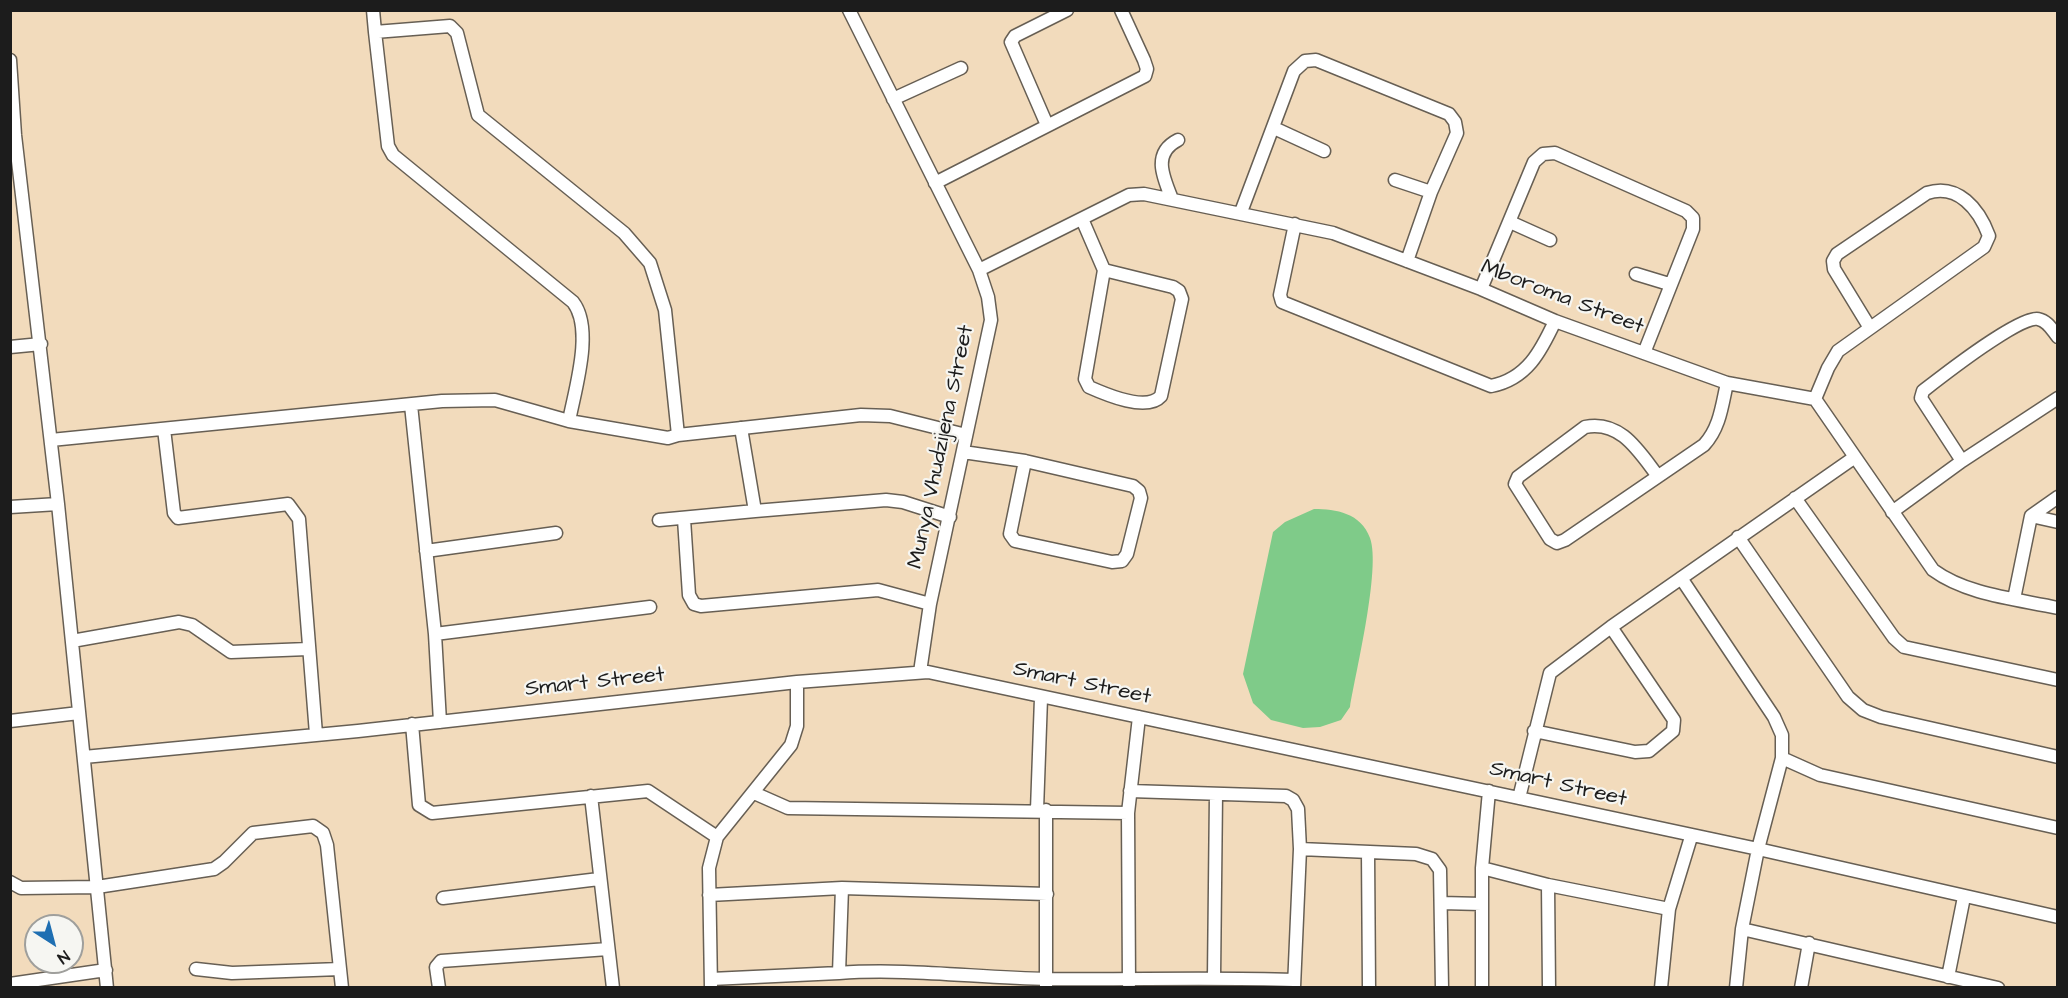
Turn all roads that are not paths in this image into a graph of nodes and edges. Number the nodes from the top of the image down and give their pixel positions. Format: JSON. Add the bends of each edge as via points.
{"nodes":[{"id":1,"x":373,"y":10,"type":"edge"},
{"id":2,"x":849,"y":10,"type":"edge"},
{"id":3,"x":1068,"y":10,"type":"edge"},
{"id":4,"x":1120,"y":10,"type":"edge"},
{"id":5,"x":375,"y":32,"type":"junction"},
{"id":6,"x":10,"y":60,"type":"edge"},
{"id":7,"x":961,"y":68,"type":"dead end"},
{"id":8,"x":893,"y":99,"type":"junction"},
{"id":9,"x":1047,"y":125,"type":"junction"},
{"id":10,"x":1274,"y":128,"type":"junction"},
{"id":11,"x":13,"y":135,"type":"edge"},
{"id":12,"x":1178,"y":140,"type":"dead end"},
{"id":13,"x":1324,"y":151,"type":"dead end"},
{"id":14,"x":1395,"y":180,"type":"dead end"},
{"id":15,"x":935,"y":183,"type":"junction"},
{"id":16,"x":1431,"y":192,"type":"junction"},
{"id":17,"x":1172,"y":199,"type":"junction"},
{"id":18,"x":1241,"y":212,"type":"junction"},
{"id":19,"x":1082,"y":219,"type":"junction"},
{"id":20,"x":1510,"y":222,"type":"junction"},
{"id":21,"x":1295,"y":224,"type":"junction"},
{"id":22,"x":1550,"y":240,"type":"dead end"},
{"id":23,"x":1407,"y":261,"type":"junction"},
{"id":24,"x":979,"y":270,"type":"junction"},
{"id":25,"x":1104,"y":270,"type":"junction"},
{"id":26,"x":1636,"y":274,"type":"dead end"},
{"id":27,"x":1669,"y":284,"type":"junction"},
{"id":28,"x":1481,"y":289,"type":"junction"},
{"id":29,"x":1555,"y":321,"type":"junction"},
{"id":30,"x":1870,"y":328,"type":"junction"},
{"id":31,"x":2058,"y":338,"type":"edge"},
{"id":32,"x":40,"y":344,"type":"junction"},
{"id":33,"x":10,"y":347,"type":"edge"},
{"id":34,"x":1644,"y":353,"type":"junction"},
{"id":35,"x":1727,"y":383,"type":"junction"},
{"id":36,"x":2058,"y":398,"type":"edge"},
{"id":37,"x":1815,"y":399,"type":"junction"},
{"id":38,"x":411,"y":405,"type":"junction"},
{"id":39,"x":569,"y":421,"type":"junction"},
{"id":40,"x":741,"y":428,"type":"junction"},
{"id":41,"x":164,"y":429,"type":"junction"},
{"id":42,"x":678,"y":435,"type":"junction"},
{"id":43,"x":966,"y":435,"type":"junction"},
{"id":44,"x":51,"y":440,"type":"junction"},
{"id":45,"x":963,"y":452,"type":"junction"},
{"id":46,"x":1855,"y":457,"type":"junction"},
{"id":47,"x":1962,"y":461,"type":"junction"},
{"id":48,"x":1025,"y":462,"type":"junction"},
{"id":49,"x":1657,"y":475,"type":"junction"},
{"id":50,"x":2058,"y":497,"type":"edge"},
{"id":51,"x":1795,"y":498,"type":"junction"},
{"id":52,"x":58,"y":504,"type":"junction"},
{"id":53,"x":10,"y":507,"type":"edge"},
{"id":54,"x":755,"y":511,"type":"junction"},
{"id":55,"x":1892,"y":513,"type":"junction"},
{"id":56,"x":2031,"y":516,"type":"junction"},
{"id":57,"x":950,"y":517,"type":"junction"},
{"id":58,"x":684,"y":519,"type":"junction"},
{"id":59,"x":659,"y":520,"type":"dead end"},
{"id":60,"x":2058,"y":522,"type":"edge"},
{"id":61,"x":556,"y":533,"type":"dead end"},
{"id":62,"x":1738,"y":537,"type":"junction"},
{"id":63,"x":426,"y":551,"type":"junction"},
{"id":64,"x":1681,"y":578,"type":"junction"},
{"id":65,"x":2014,"y":599,"type":"junction"},
{"id":66,"x":930,"y":604,"type":"junction"},
{"id":67,"x":650,"y":607,"type":"dead end"},
{"id":68,"x":2058,"y":608,"type":"edge"},
{"id":69,"x":1611,"y":627,"type":"junction"},
{"id":70,"x":435,"y":634,"type":"junction"},
{"id":71,"x":72,"y":641,"type":"junction"},
{"id":72,"x":308,"y":649,"type":"junction"},
{"id":73,"x":920,"y":672,"type":"junction"},
{"id":74,"x":2058,"y":680,"type":"edge"},
{"id":75,"x":798,"y":682,"type":"junction"},
{"id":76,"x":1041,"y":698,"type":"junction"},
{"id":77,"x":79,"y":713,"type":"junction"},
{"id":78,"x":1139,"y":717,"type":"junction"},
{"id":79,"x":10,"y":721,"type":"edge"},
{"id":80,"x":440,"y":722,"type":"junction"},
{"id":81,"x":412,"y":724,"type":"junction"},
{"id":82,"x":1534,"y":731,"type":"junction"},
{"id":83,"x":316,"y":734,"type":"junction"},
{"id":84,"x":84,"y":757,"type":"junction"},
{"id":85,"x":2058,"y":757,"type":"edge"},
{"id":86,"x":1782,"y":758,"type":"junction"},
{"id":87,"x":1130,"y":791,"type":"junction"},
{"id":88,"x":1489,"y":791,"type":"junction"},
{"id":89,"x":754,"y":793,"type":"junction"},
{"id":90,"x":1216,"y":794,"type":"junction"},
{"id":91,"x":591,"y":796,"type":"junction"},
{"id":92,"x":1520,"y":798,"type":"junction"},
{"id":93,"x":1042,"y":810,"type":"junction"},
{"id":94,"x":1128,"y":813,"type":"junction"},
{"id":95,"x":2058,"y":828,"type":"edge"},
{"id":96,"x":717,"y":837,"type":"junction"},
{"id":97,"x":1691,"y":837,"type":"junction"},
{"id":98,"x":1300,"y":849,"type":"junction"},
{"id":99,"x":1758,"y":849,"type":"junction"},
{"id":100,"x":1368,"y":852,"type":"junction"},
{"id":101,"x":1482,"y":868,"type":"junction"},
{"id":102,"x":599,"y":879,"type":"junction"},
{"id":103,"x":10,"y":882,"type":"edge"},
{"id":104,"x":1548,"y":885,"type":"junction"},
{"id":105,"x":97,"y":887,"type":"junction"},
{"id":106,"x":842,"y":888,"type":"junction"},
{"id":107,"x":1047,"y":894,"type":"junction"},
{"id":108,"x":709,"y":895,"type":"junction"},
{"id":109,"x":1964,"y":897,"type":"junction"},
{"id":110,"x":443,"y":898,"type":"dead end"},
{"id":111,"x":1441,"y":903,"type":"junction"},
{"id":112,"x":1482,"y":904,"type":"junction"},
{"id":113,"x":1669,"y":909,"type":"junction"},
{"id":114,"x":2058,"y":917,"type":"edge"},
{"id":115,"x":1742,"y":929,"type":"junction"},
{"id":116,"x":1809,"y":943,"type":"junction"},
{"id":117,"x":608,"y":949,"type":"junction"},
{"id":118,"x":196,"y":969,"type":"dead end"},
{"id":119,"x":340,"y":969,"type":"junction"},
{"id":120,"x":106,"y":970,"type":"junction"},
{"id":121,"x":839,"y":973,"type":"junction"},
{"id":122,"x":1214,"y":977,"type":"junction"},
{"id":123,"x":1948,"y":977,"type":"junction"},
{"id":124,"x":711,"y":983,"type":"edge"},
{"id":125,"x":1046,"y":983,"type":"edge"},
{"id":126,"x":1129,"y":983,"type":"edge"},
{"id":127,"x":11,"y":984,"type":"edge"},
{"id":128,"x":1294,"y":984,"type":"edge"},
{"id":129,"x":107,"y":987,"type":"edge"},
{"id":130,"x":342,"y":987,"type":"edge"},
{"id":131,"x":439,"y":987,"type":"edge"},
{"id":132,"x":614,"y":987,"type":"edge"},
{"id":133,"x":1370,"y":987,"type":"edge"},
{"id":134,"x":1442,"y":987,"type":"edge"},
{"id":135,"x":1482,"y":987,"type":"edge"},
{"id":136,"x":1549,"y":987,"type":"edge"},
{"id":137,"x":1661,"y":987,"type":"edge"},
{"id":138,"x":1736,"y":987,"type":"edge"},
{"id":139,"x":1801,"y":987,"type":"edge"},
{"id":140,"x":1998,"y":987,"type":"edge"}],
"edges":[{"from":1,"to":5,"type":"street"},
{"from":2,"to":8,"type":"street","name":"Munya Vhudzijena Street"},
{"from":3,"to":9,"type":"street","via":[[1015,36],[1011,42]]},
{"from":4,"to":9,"type":"street","via":[[1144,60],[1145,76]]},
{"from":5,"to":39,"type":"street","via":[[388,146],[393,155],[580,311],[581,354]]},
{"from":5,"to":42,"type":"street","via":[[446,24],[454,29],[478,115],[624,234],[650,263],[664,310]]},
{"from":6,"to":11,"type":"street"},
{"from":7,"to":8,"type":"street"},
{"from":8,"to":15,"type":"street","name":"Munya Vhudzijena Street"},
{"from":9,"to":15,"type":"street"},
{"from":10,"to":13,"type":"street"},
{"from":10,"to":16,"type":"street","via":[[1294,71],[1305,61],[1316,60],[1449,114],[1457,133]]},
{"from":10,"to":18,"type":"street"},
{"from":11,"to":32,"type":"street"},
{"from":12,"to":17,"type":"street","via":[[1167,145],[1161,158],[1162,175]]},
{"from":14,"to":16,"type":"street"},
{"from":15,"to":24,"type":"street","name":"Munya Vhudzijena Street"},
{"from":16,"to":23,"type":"street"},
{"from":17,"to":18,"type":"street","name":"Mboroma Street"},
{"from":17,"to":19,"type":"street","name":"Mboroma Street","via":[[1129,195]]},
{"from":18,"to":21,"type":"street","name":"Mboroma Street"},
{"from":19,"to":24,"type":"street","name":"Mboroma Street"},
{"from":19,"to":25,"type":"street"},
{"from":20,"to":22,"type":"street"},
{"from":20,"to":27,"type":"street","via":[[1534,162],[1543,154],[1555,153],[1686,211],[1693,218],[1693,229]]},
{"from":20,"to":28,"type":"street"},
{"from":21,"to":23,"type":"street","name":"Mboroma Street","via":[[1334,233]]},
{"from":21,"to":29,"type":"street","via":[[1280,295],[1282,302],[1491,386],[1502,384],[1531,366]]},
{"from":23,"to":28,"type":"street","name":"Mboroma Street"},
{"from":24,"to":43,"type":"street","name":"Munya Vhudzijena Street","via":[[991,320]]},
{"from":25,"to":25,"type":"street","via":[[1085,379],[1089,387],[1098,391],[1146,404],[1156,402],[1161,396],[1180,310],[1179,291]]},
{"from":26,"to":27,"type":"street"},
{"from":27,"to":34,"type":"street"},
{"from":28,"to":29,"type":"street","name":"Mboroma Street"},
{"from":29,"to":34,"type":"street","name":"Mboroma Street"},
{"from":30,"to":30,"type":"street","via":[[1984,247],[1989,236],[1968,200],[1936,190],[1927,193],[1837,254],[1834,269]]},
{"from":30,"to":37,"type":"street","via":[[1832,358]]},
{"from":31,"to":47,"type":"street","via":[[2046,322],[2035,318],[2014,325],[1923,391],[1921,398]]},
{"from":32,"to":33,"type":"street"},
{"from":32,"to":44,"type":"street"},
{"from":34,"to":35,"type":"street","name":"Mboroma Street"},
{"from":35,"to":37,"type":"street","name":"Mboroma Street"},
{"from":35,"to":49,"type":"street","via":[[1713,435]]},
{"from":36,"to":47,"type":"street"},
{"from":37,"to":46,"type":"street"},
{"from":38,"to":39,"type":"street","via":[[490,400]]},
{"from":38,"to":41,"type":"street"},
{"from":38,"to":63,"type":"street"},
{"from":39,"to":42,"type":"street","via":[[658,438]]},
{"from":40,"to":42,"type":"street"},
{"from":40,"to":43,"type":"street","via":[[831,417],[890,416]]},
{"from":40,"to":54,"type":"street"},
{"from":41,"to":44,"type":"street"},
{"from":41,"to":72,"type":"street","via":[[174,513],[178,519],[288,504],[295,509],[299,519]]},
{"from":43,"to":45,"type":"street","name":"Munya Vhudzijena Street"},
{"from":44,"to":52,"type":"street"},
{"from":45,"to":48,"type":"street"},
{"from":45,"to":57,"type":"street","name":"Munya Vhudzijena Street"},
{"from":46,"to":51,"type":"street"},
{"from":46,"to":55,"type":"street"},
{"from":47,"to":55,"type":"street"},
{"from":48,"to":48,"type":"street","via":[[1133,486],[1139,491],[1141,498],[1122,561],[1015,542],[1010,534]]},
{"from":49,"to":49,"type":"street","via":[[1557,543],[1550,539],[1515,484],[1518,477],[1585,427],[1597,424],[1630,439]]},
{"from":50,"to":56,"type":"street"},
{"from":51,"to":62,"type":"street"},
{"from":51,"to":74,"type":"street","via":[[1904,647]]},
{"from":52,"to":53,"type":"street"},
{"from":52,"to":71,"type":"street"},
{"from":54,"to":57,"type":"street","via":[[886,500]]},
{"from":54,"to":58,"type":"street"},
{"from":55,"to":65,"type":"street","via":[[1933,570],[1946,580]]},
{"from":56,"to":60,"type":"street"},
{"from":56,"to":65,"type":"street"},
{"from":57,"to":66,"type":"street","name":"Munya Vhudzijena Street"},
{"from":58,"to":59,"type":"street"},
{"from":58,"to":66,"type":"street","via":[[689,595],[694,604],[878,590]]},
{"from":61,"to":63,"type":"street"},
{"from":62,"to":64,"type":"street"},
{"from":62,"to":85,"type":"street","via":[[1848,697],[1863,710]]},
{"from":63,"to":70,"type":"street"},
{"from":64,"to":69,"type":"street"},
{"from":64,"to":86,"type":"street","via":[[1774,717],[1782,735]]},
{"from":65,"to":68,"type":"street"},
{"from":66,"to":73,"type":"street","name":"Munya Vhudzijena Street"},
{"from":67,"to":70,"type":"street"},
{"from":69,"to":82,"type":"street","via":[[1550,673]]},
{"from":69,"to":82,"type":"street","via":[[1674,720],[1673,730],[1649,752]]},
{"from":70,"to":80,"type":"street"},
{"from":71,"to":72,"type":"street","via":[[179,622],[192,625],[231,652]]},
{"from":71,"to":77,"type":"street"},
{"from":72,"to":83,"type":"street"},
{"from":73,"to":75,"type":"street","name":"Smart Street"},
{"from":73,"to":76,"type":"street","name":"Smart Street"},
{"from":75,"to":80,"type":"street","name":"Smart Street"},
{"from":75,"to":89,"type":"street","via":[[794,738]]},
{"from":76,"to":78,"type":"street","name":"Smart Street"},
{"from":76,"to":93,"type":"street"},
{"from":77,"to":79,"type":"street"},
{"from":77,"to":84,"type":"street"},
{"from":78,"to":87,"type":"street"},
{"from":78,"to":88,"type":"street","name":"Smart Street"},
{"from":80,"to":81,"type":"street","name":"Smart Street"},
{"from":81,"to":83,"type":"street","name":"Smart Street"},
{"from":81,"to":91,"type":"street","via":[[419,805],[424,810],[432,813]]},
{"from":82,"to":92,"type":"street"},
{"from":83,"to":84,"type":"street","name":"Smart Street"},
{"from":84,"to":105,"type":"street"},
{"from":86,"to":95,"type":"street","via":[[1820,775]]},
{"from":86,"to":99,"type":"street"},
{"from":87,"to":90,"type":"street"},
{"from":87,"to":94,"type":"street"},
{"from":88,"to":92,"type":"street","name":"Smart Street"},
{"from":88,"to":101,"type":"street"},
{"from":89,"to":93,"type":"street","via":[[788,808]]},
{"from":89,"to":96,"type":"street"},
{"from":90,"to":98,"type":"street","via":[[1286,796],[1293,800],[1298,809]]},
{"from":90,"to":122,"type":"street"},
{"from":91,"to":96,"type":"street","via":[[648,792]]},
{"from":91,"to":102,"type":"street"},
{"from":92,"to":97,"type":"street","name":"Smart Street"},
{"from":93,"to":94,"type":"street"},
{"from":93,"to":107,"type":"street"},
{"from":94,"to":126,"type":"street"},
{"from":96,"to":108,"type":"street","via":[[709,868]]},
{"from":97,"to":99,"type":"street","name":"Smart Street"},
{"from":97,"to":113,"type":"street"},
{"from":98,"to":100,"type":"street"},
{"from":98,"to":128,"type":"street"},
{"from":99,"to":109,"type":"street","name":"Smart Street"},
{"from":99,"to":115,"type":"street"},
{"from":100,"to":111,"type":"street","via":[[1416,854],[1432,859],[1440,870]]},
{"from":100,"to":133,"type":"street"},
{"from":101,"to":104,"type":"street"},
{"from":101,"to":112,"type":"street"},
{"from":102,"to":110,"type":"street"},
{"from":102,"to":117,"type":"street"},
{"from":103,"to":105,"type":"street","via":[[21,888]]},
{"from":104,"to":113,"type":"street"},
{"from":104,"to":136,"type":"street"},
{"from":105,"to":119,"type":"street","via":[[214,869],[254,833],[313,826],[327,844]]},
{"from":105,"to":120,"type":"street"},
{"from":106,"to":107,"type":"street"},
{"from":106,"to":108,"type":"street"},
{"from":106,"to":121,"type":"street"},
{"from":107,"to":125,"type":"street"},
{"from":108,"to":124,"type":"street"},
{"from":109,"to":114,"type":"street","name":"Smart Street"},
{"from":109,"to":123,"type":"street"},
{"from":111,"to":112,"type":"street"},
{"from":111,"to":134,"type":"street"},
{"from":112,"to":135,"type":"street"},
{"from":113,"to":137,"type":"street"},
{"from":115,"to":116,"type":"street"},
{"from":115,"to":138,"type":"street"},
{"from":116,"to":123,"type":"street"},
{"from":116,"to":139,"type":"street"},
{"from":117,"to":131,"type":"street","via":[[441,961],[436,967]]},
{"from":117,"to":132,"type":"street"},
{"from":118,"to":119,"type":"street","via":[[232,973]]},
{"from":119,"to":130,"type":"street"},
{"from":120,"to":127,"type":"street"},
{"from":120,"to":129,"type":"street"},
{"from":121,"to":124,"type":"street"},
{"from":121,"to":125,"type":"street","via":[[910,973]]},
{"from":122,"to":126,"type":"street"},
{"from":122,"to":128,"type":"street"},
{"from":123,"to":140,"type":"street"},
{"from":125,"to":126,"type":"street"}]}
